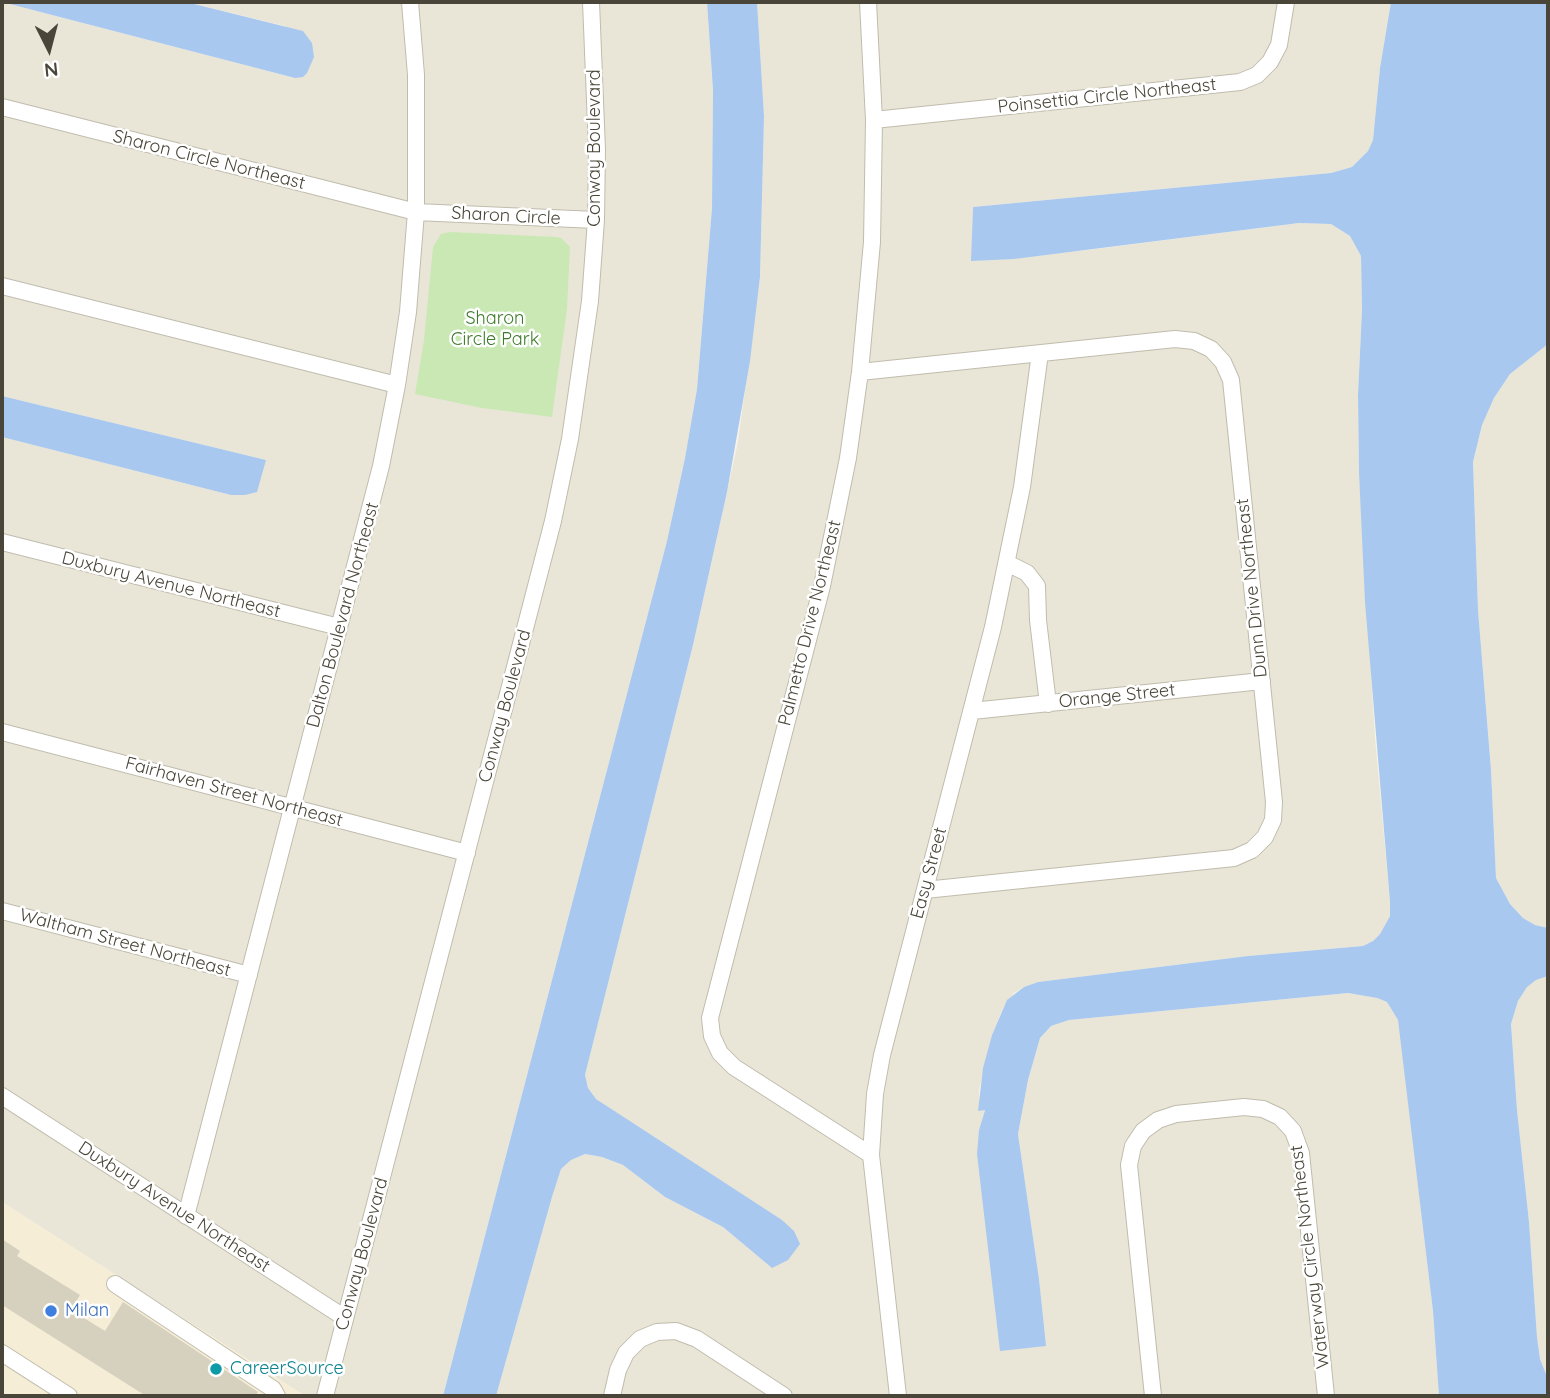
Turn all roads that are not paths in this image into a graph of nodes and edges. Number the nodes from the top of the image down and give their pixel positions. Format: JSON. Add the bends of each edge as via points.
{"nodes":[{"id":1,"x":410,"y":2,"type":"edge"},
{"id":2,"x":591,"y":2,"type":"edge"},
{"id":3,"x":868,"y":2,"type":"edge"},
{"id":4,"x":1286,"y":2,"type":"edge"},
{"id":5,"x":2,"y":107,"type":"edge"},
{"id":6,"x":874,"y":120,"type":"junction"},
{"id":7,"x":416,"y":212,"type":"junction"},
{"id":8,"x":596,"y":220,"type":"junction"},
{"id":9,"x":2,"y":286,"type":"edge"},
{"id":10,"x":1040,"y":353,"type":"junction"},
{"id":11,"x":860,"y":372,"type":"junction"},
{"id":12,"x":397,"y":385,"type":"junction"},
{"id":13,"x":2,"y":542,"type":"edge"},
{"id":14,"x":1007,"y":563,"type":"junction"},
{"id":15,"x":340,"y":627,"type":"junction"},
{"id":16,"x":1262,"y":681,"type":"junction"},
{"id":17,"x":1048,"y":704,"type":"junction"},
{"id":18,"x":971,"y":711,"type":"junction"},
{"id":19,"x":2,"y":732,"type":"edge"},
{"id":20,"x":293,"y":808,"type":"junction"},
{"id":21,"x":467,"y":853,"type":"junction"},
{"id":22,"x":925,"y":890,"type":"junction"},
{"id":23,"x":2,"y":911,"type":"edge"},
{"id":24,"x":249,"y":975,"type":"junction"},
{"id":25,"x":2,"y":1096,"type":"edge"},
{"id":26,"x":871,"y":1155,"type":"junction"},
{"id":27,"x":186,"y":1216,"type":"junction"},
{"id":28,"x":115,"y":1284,"type":"dead end"},
{"id":29,"x":345,"y":1318,"type":"junction"},
{"id":30,"x":2,"y":1353,"type":"edge"},
{"id":31,"x":69,"y":1396,"type":"edge"},
{"id":32,"x":277,"y":1396,"type":"edge"},
{"id":33,"x":325,"y":1396,"type":"edge"},
{"id":34,"x":612,"y":1396,"type":"edge"},
{"id":35,"x":784,"y":1396,"type":"edge"},
{"id":36,"x":898,"y":1396,"type":"edge"},
{"id":37,"x":1153,"y":1396,"type":"edge"},
{"id":38,"x":1326,"y":1396,"type":"edge"}],
"edges":[{"from":1,"to":7,"type":"street","name":"Dalton Boulevard Northeast","via":[[416,75]]},
{"from":2,"to":8,"type":"street","name":"Conway Boulevard"},
{"from":3,"to":6,"type":"street","name":"Palmetto Drive Northeast"},
{"from":4,"to":6,"type":"street","name":"Poinsettia Circle Northeast","via":[[1279,45],[1270,62],[1257,75],[1240,82]]},
{"from":5,"to":7,"type":"street","name":"Sharon Circle Northeast"},
{"from":6,"to":11,"type":"street","name":"Palmetto Drive Northeast","via":[[872,242]]},
{"from":7,"to":8,"type":"street","name":"Sharon Circle"},
{"from":7,"to":12,"type":"street","name":"Dalton Boulevard Northeast"},
{"from":8,"to":21,"type":"street","name":"Conway Boulevard","via":[[584,357],[570,439]]},
{"from":9,"to":12,"type":"street"},
{"from":10,"to":11,"type":"street","name":"Dunn Drive Northeast"},
{"from":10,"to":14,"type":"street","name":"Easy Street"},
{"from":10,"to":16,"type":"street","name":"Dunn Drive Northeast","via":[[1175,339],[1211,349],[1223,362],[1231,380]]},
{"from":11,"to":26,"type":"street","name":"Palmetto Drive Northeast","via":[[846,471],[822,586],[710,1017],[720,1053],[734,1067]]},
{"from":12,"to":15,"type":"street","name":"Dalton Boulevard Northeast"},
{"from":13,"to":15,"type":"street","name":"Duxbury Avenue Northeast"},
{"from":14,"to":17,"type":"street","via":[[1027,573],[1037,586]]},
{"from":14,"to":18,"type":"street","name":"Easy Street"},
{"from":15,"to":20,"type":"street","name":"Dalton Boulevard Northeast"},
{"from":16,"to":17,"type":"street","name":"Orange Street"},
{"from":16,"to":22,"type":"street","name":"Dunn Drive Northeast","via":[[1273,820],[1252,850],[1234,858]]},
{"from":17,"to":18,"type":"street","name":"Orange Street"},
{"from":18,"to":22,"type":"street","name":"Easy Street"},
{"from":19,"to":20,"type":"street","name":"Fairhaven Street Northeast"},
{"from":20,"to":21,"type":"street","name":"Fairhaven Street Northeast"},
{"from":20,"to":24,"type":"street","name":"Dalton Boulevard Northeast"},
{"from":21,"to":29,"type":"street","name":"Conway Boulevard"},
{"from":22,"to":26,"type":"street","name":"Easy Street","via":[[877,1075]]},
{"from":23,"to":24,"type":"street","name":"Waltham Street Northeast"},
{"from":24,"to":27,"type":"street","name":"Dalton Boulevard Northeast"},
{"from":25,"to":27,"type":"street","name":"Duxbury Avenue Northeast"},
{"from":26,"to":36,"type":"street","name":"Easy Street"},
{"from":27,"to":29,"type":"street","name":"Duxbury Avenue Northeast"},
{"from":28,"to":32,"type":"street"},
{"from":29,"to":33,"type":"street","name":"Conway Boulevard"},
{"from":30,"to":31,"type":"street"},
{"from":34,"to":35,"type":"street","via":[[626,1353],[640,1339],[676,1331],[697,1339]]},
{"from":37,"to":38,"type":"street","name":"Waterway Circle Northeast","via":[[1129,1165],[1133,1146],[1158,1119],[1244,1107],[1280,1117],[1293,1131],[1301,1153]]}]}
